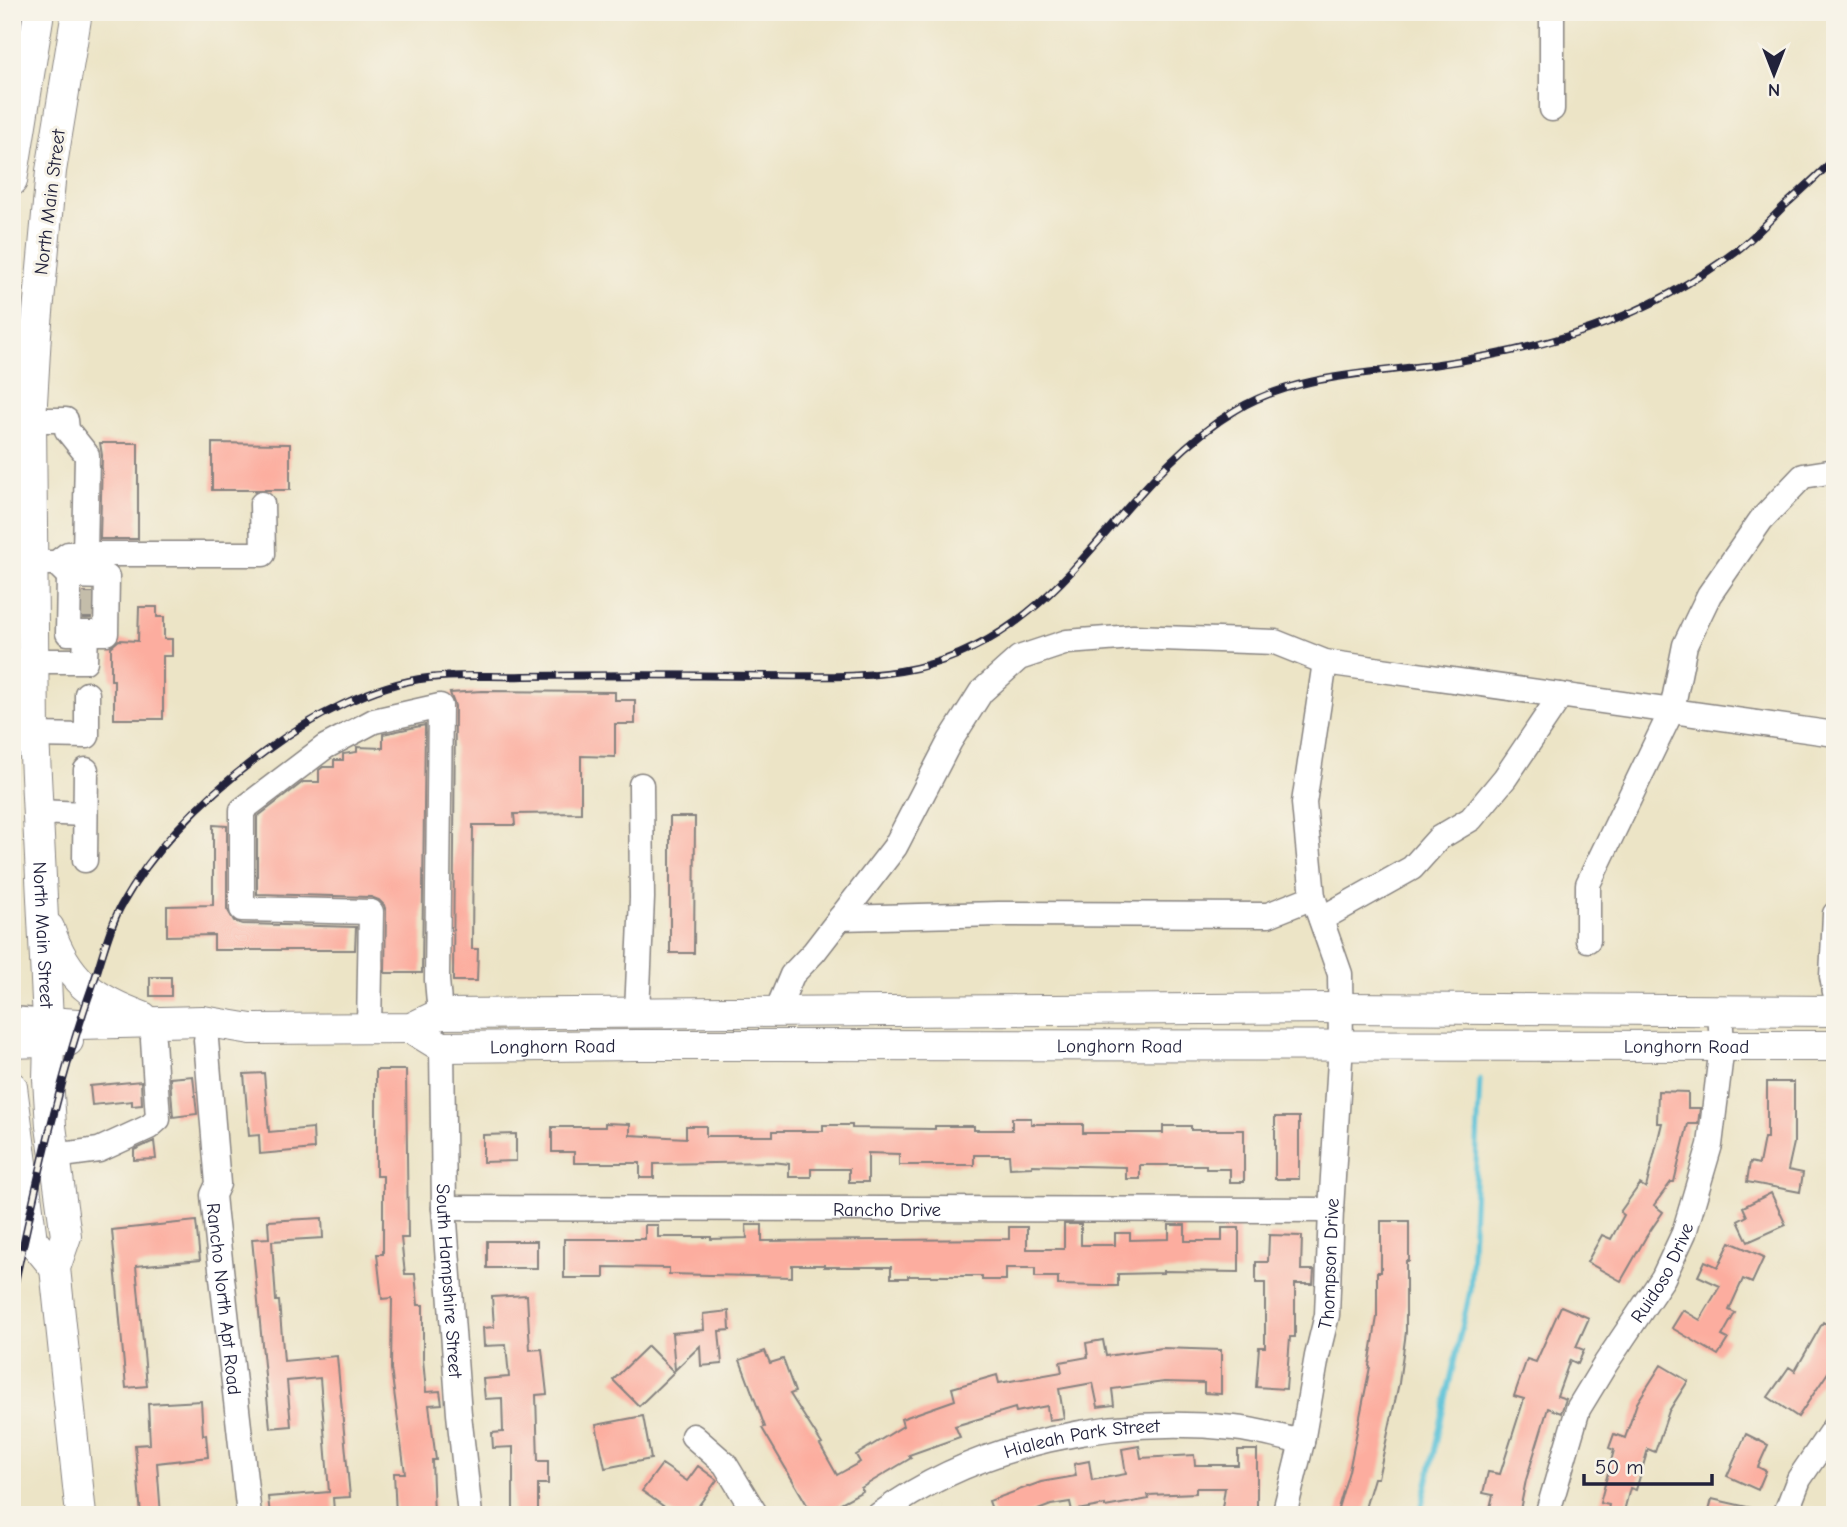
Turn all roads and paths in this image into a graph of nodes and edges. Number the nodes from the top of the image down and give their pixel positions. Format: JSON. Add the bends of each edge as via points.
{"nodes":[{"id":1,"x":39,"y":12,"type":"edge"},
{"id":2,"x":77,"y":12,"type":"edge"},
{"id":3,"x":1552,"y":12,"type":"edge"},
{"id":4,"x":1552,"y":108,"type":"dead end"},
{"id":5,"x":12,"y":181,"type":"edge"},
{"id":6,"x":31,"y":420,"type":"junction"},
{"id":7,"x":1835,"y":471,"type":"edge"},
{"id":8,"x":262,"y":504,"type":"dead end"},
{"id":9,"x":85,"y":554,"type":"junction"},
{"id":10,"x":80,"y":601,"type":"junction"},
{"id":11,"x":32,"y":604,"type":"junction"},
{"id":12,"x":34,"y":661,"type":"junction"},
{"id":13,"x":1325,"y":662,"type":"junction"},
{"id":14,"x":87,"y":694,"type":"dead end"},
{"id":15,"x":1561,"y":695,"type":"junction"},
{"id":16,"x":1672,"y":710,"type":"junction"},
{"id":17,"x":1835,"y":734,"type":"edge"},
{"id":18,"x":34,"y":735,"type":"junction"},
{"id":19,"x":86,"y":770,"type":"dead end"},
{"id":20,"x":641,"y":785,"type":"dead end"},
{"id":21,"x":37,"y":813,"type":"junction"},
{"id":22,"x":85,"y":814,"type":"junction"},
{"id":23,"x":85,"y":860,"type":"dead end"},
{"id":24,"x":41,"y":906,"type":"junction"},
{"id":25,"x":1317,"y":908,"type":"junction"},
{"id":26,"x":1835,"y":914,"type":"edge"},
{"id":27,"x":840,"y":918,"type":"junction"},
{"id":28,"x":1588,"y":940,"type":"dead end"},
{"id":29,"x":1835,"y":992,"type":"edge"},
{"id":30,"x":1341,"y":1008,"type":"junction"},
{"id":31,"x":1720,"y":1010,"type":"junction"},
{"id":32,"x":777,"y":1011,"type":"junction"},
{"id":33,"x":1835,"y":1011,"type":"edge"},
{"id":34,"x":637,"y":1012,"type":"junction"},
{"id":35,"x":440,"y":1014,"type":"junction"},
{"id":36,"x":12,"y":1019,"type":"edge"},
{"id":37,"x":369,"y":1028,"type":"junction"},
{"id":38,"x":411,"y":1028,"type":"junction"},
{"id":39,"x":251,"y":1029,"type":"junction"},
{"id":40,"x":49,"y":1031,"type":"junction"},
{"id":41,"x":155,"y":1031,"type":"junction"},
{"id":42,"x":206,"y":1040,"type":"junction"},
{"id":43,"x":12,"y":1043,"type":"edge"},
{"id":44,"x":1341,"y":1044,"type":"junction"},
{"id":45,"x":637,"y":1045,"type":"junction"},
{"id":46,"x":1722,"y":1046,"type":"junction"},
{"id":47,"x":1835,"y":1046,"type":"edge"},
{"id":48,"x":442,"y":1047,"type":"junction"},
{"id":49,"x":12,"y":1087,"type":"edge"},
{"id":50,"x":55,"y":1156,"type":"junction"},
{"id":51,"x":444,"y":1209,"type":"junction"},
{"id":52,"x":1331,"y":1210,"type":"junction"},
{"id":53,"x":55,"y":1268,"type":"junction"},
{"id":54,"x":1835,"y":1426,"type":"edge"},
{"id":55,"x":692,"y":1436,"type":"dead end"},
{"id":56,"x":1302,"y":1442,"type":"junction"},
{"id":57,"x":81,"y":1515,"type":"edge"},
{"id":58,"x":249,"y":1515,"type":"edge"},
{"id":59,"x":470,"y":1515,"type":"edge"},
{"id":60,"x":756,"y":1515,"type":"edge"},
{"id":61,"x":879,"y":1515,"type":"edge"},
{"id":62,"x":1284,"y":1515,"type":"edge"},
{"id":63,"x":1547,"y":1515,"type":"edge"},
{"id":64,"x":1786,"y":1515,"type":"edge"}],
"edges":[{"from":1,"to":5,"type":"main road","name":"North Main Street"},
{"from":2,"to":6,"type":"main road","name":"North Main Street","via":[[51,171]]},
{"from":3,"to":4,"type":"street"},
{"from":6,"to":9,"type":"street","via":[[66,420],[67,430],[87,455]]},
{"from":6,"to":10,"type":"main road","name":"North Main Street"},
{"from":7,"to":16,"type":"street","via":[[1803,476],[1760,520],[1716,584],[1685,645]]},
{"from":8,"to":9,"type":"street","via":[[263,554]]},
{"from":9,"to":10,"type":"street","via":[[68,554]]},
{"from":10,"to":11,"type":"main road","name":"North Main Street"},
{"from":10,"to":11,"type":"street"},
{"from":10,"to":12,"type":"street","via":[[85,661]]},
{"from":11,"to":12,"type":"main road","name":"North Main Street"},
{"from":12,"to":18,"type":"main road","name":"North Main Street"},
{"from":13,"to":15,"type":"street"},
{"from":13,"to":25,"type":"street","name":"Thompson Drive","via":[[1304,803]]},
{"from":13,"to":27,"type":"street","via":[[1275,642],[1133,637],[1066,642],[1019,657],[981,692],[895,847]]},
{"from":14,"to":18,"type":"street","via":[[87,736]]},
{"from":15,"to":16,"type":"street"},
{"from":15,"to":25,"type":"street","via":[[1471,819],[1439,838],[1412,868]]},
{"from":16,"to":17,"type":"street"},
{"from":16,"to":28,"type":"street","via":[[1588,884]]},
{"from":18,"to":21,"type":"main road","name":"North Main Street"},
{"from":19,"to":22,"type":"street"},
{"from":20,"to":34,"type":"street"},
{"from":21,"to":22,"type":"street"},
{"from":21,"to":24,"type":"main road","name":"North Main Street"},
{"from":22,"to":23,"type":"street"},
{"from":24,"to":40,"type":"main road","name":"North Main Street"},
{"from":24,"to":41,"type":"main road","via":[[57,950],[78,981]]},
{"from":25,"to":27,"type":"street","via":[[1268,915]]},
{"from":25,"to":30,"type":"street","name":"Thompson Drive","via":[[1340,974]]},
{"from":26,"to":29,"type":"street"},
{"from":27,"to":32,"type":"street","via":[[792,975]]},
{"from":30,"to":31,"type":"main road","name":"Longhorn Road"},
{"from":30,"to":32,"type":"main road","name":"Longhorn Road"},
{"from":30,"to":44,"type":"street","name":"Thompson Drive"},
{"from":31,"to":33,"type":"main road","name":"Longhorn Road"},
{"from":31,"to":46,"type":"street","name":"Ruidoso Drive"},
{"from":32,"to":34,"type":"main road","name":"Longhorn Road"},
{"from":34,"to":35,"type":"main road","name":"Longhorn Road"},
{"from":34,"to":45,"type":"main road"},
{"from":35,"to":37,"type":"street","via":[[440,706],[374,722],[325,747],[242,810],[242,909],[371,912]]},
{"from":35,"to":38,"type":"main road","name":"Longhorn Road"},
{"from":36,"to":40,"type":"street"},
{"from":37,"to":38,"type":"main road","name":"Longhorn Road"},
{"from":37,"to":39,"type":"main road","name":"Longhorn Road"},
{"from":38,"to":48,"type":"main road"},
{"from":39,"to":41,"type":"main road","name":"Longhorn Road","via":[[203,1021]]},
{"from":39,"to":42,"type":"main road","name":"Longhorn Road"},
{"from":40,"to":41,"type":"main road","name":"Longhorn Road","via":[[78,1024]]},
{"from":40,"to":43,"type":"main road","name":"Longhorn Road"},
{"from":40,"to":50,"type":"main road","name":"North Main Street"},
{"from":41,"to":42,"type":"main road","name":"Longhorn Road"},
{"from":41,"to":50,"type":"street","via":[[158,1119],[99,1150]]},
{"from":42,"to":58,"type":"street","name":"Rancho North Apt Road","via":[[218,1184],[213,1195]]},
{"from":44,"to":45,"type":"main road","name":"Longhorn Road"},
{"from":44,"to":46,"type":"main road","name":"Longhorn Road"},
{"from":44,"to":52,"type":"street","name":"Thompson Drive"},
{"from":45,"to":48,"type":"main road","name":"Longhorn Road"},
{"from":46,"to":47,"type":"main road","name":"Longhorn Road"},
{"from":46,"to":63,"type":"street","name":"Ruidoso Drive","via":[[1710,1145],[1684,1233],[1663,1278],[1578,1409]]},
{"from":48,"to":51,"type":"street","name":"South Hampshire Street"},
{"from":49,"to":53,"type":"main road","via":[[32,1240]]},
{"from":50,"to":53,"type":"main road","name":"North Main Street","via":[[66,1236]]},
{"from":51,"to":52,"type":"street","name":"Rancho Drive"},
{"from":51,"to":59,"type":"street","name":"South Hampshire Street"},
{"from":52,"to":56,"type":"street","name":"Thompson Drive","via":[[1327,1315]]},
{"from":53,"to":57,"type":"main road"},
{"from":54,"to":64,"type":"street","via":[[1799,1479]]},
{"from":55,"to":60,"type":"street","via":[[725,1464]]},
{"from":56,"to":61,"type":"street","name":"Hialeah Park Street","via":[[1236,1428],[1181,1424],[1074,1435],[969,1464]]},
{"from":56,"to":62,"type":"street","name":"Thompson Drive"}]}
